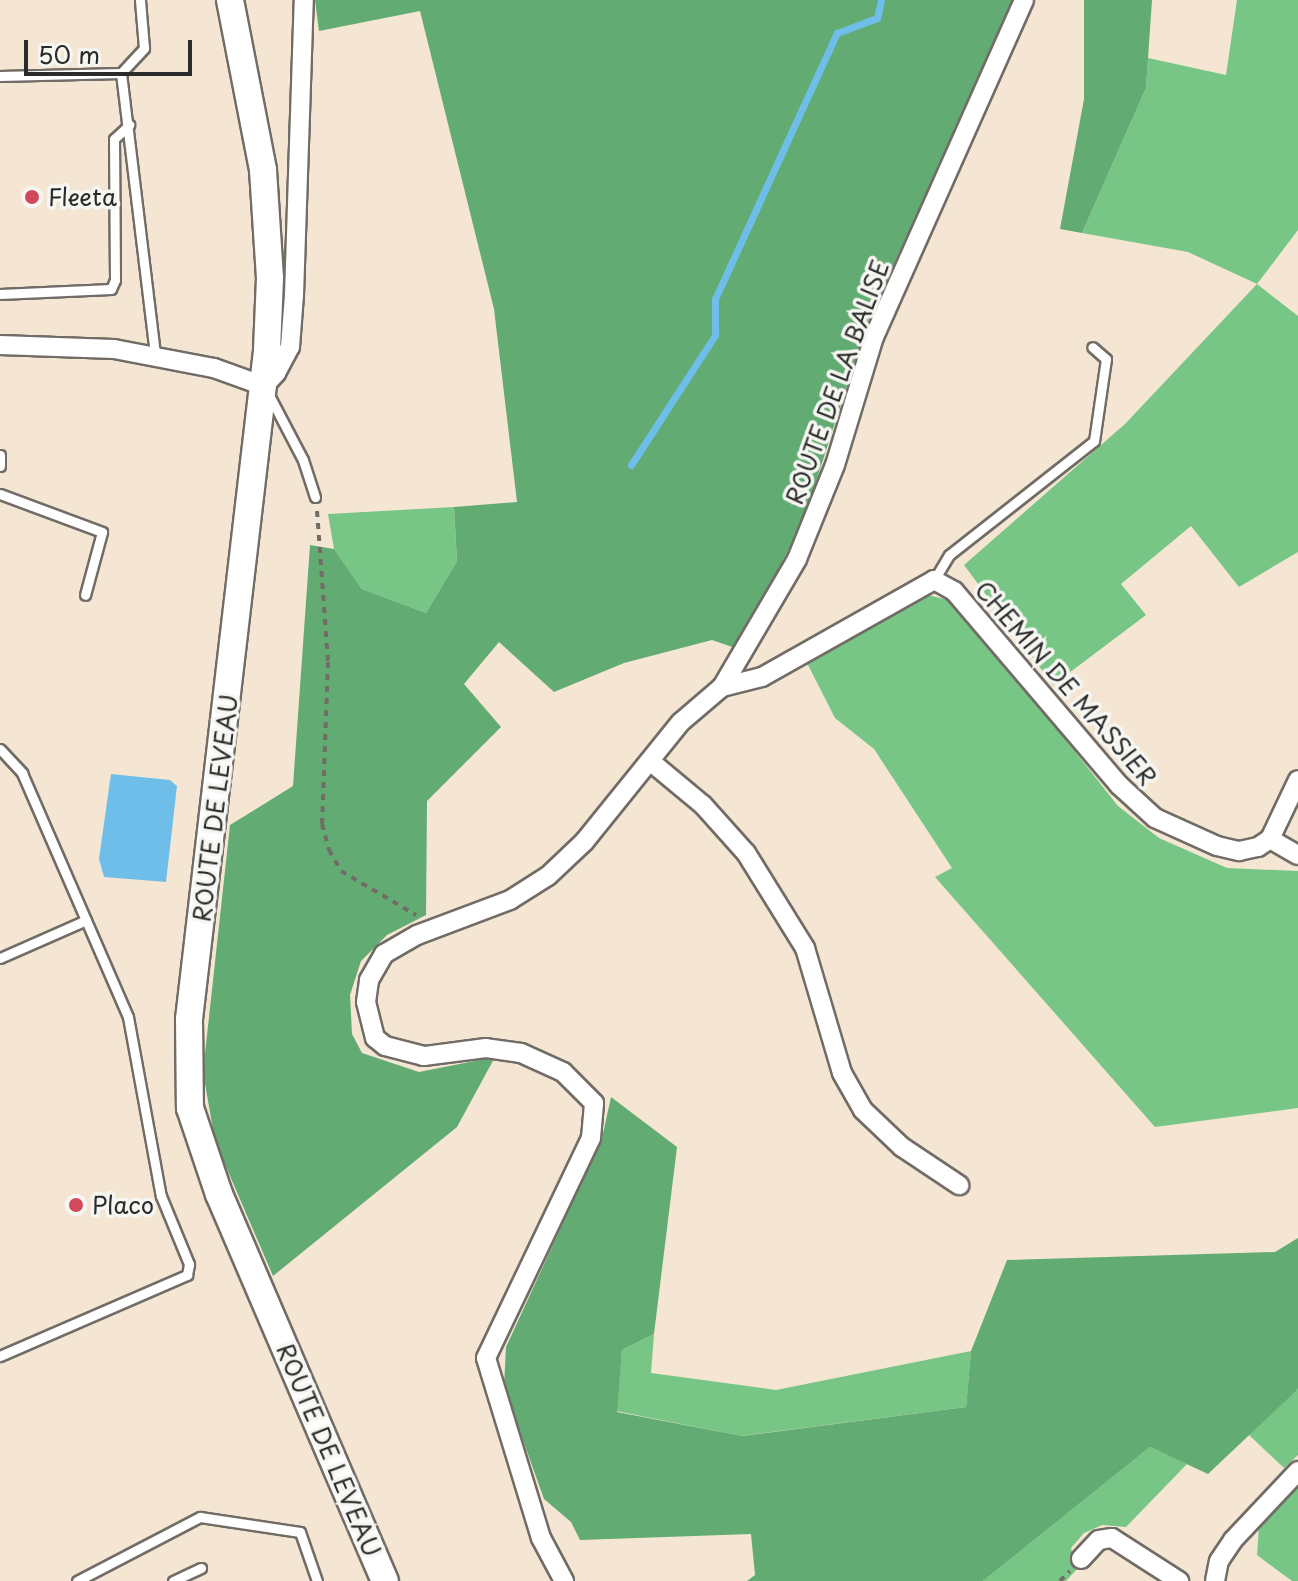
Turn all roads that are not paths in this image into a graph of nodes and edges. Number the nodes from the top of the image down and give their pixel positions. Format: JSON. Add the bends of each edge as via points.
{"nodes":[{"id":1,"x":140,"y":0,"type":"edge"},
{"id":2,"x":230,"y":0,"type":"edge"},
{"id":3,"x":304,"y":0,"type":"edge"},
{"id":4,"x":1024,"y":0,"type":"edge"},
{"id":5,"x":121,"y":73,"type":"junction"},
{"id":6,"x":0,"y":76,"type":"edge"},
{"id":7,"x":129,"y":125,"type":"junction"},
{"id":8,"x":0,"y":294,"type":"edge"},
{"id":9,"x":0,"y":345,"type":"edge"},
{"id":10,"x":1092,"y":347,"type":"dead end"},
{"id":11,"x":155,"y":356,"type":"junction"},
{"id":12,"x":264,"y":386,"type":"junction"},
{"id":13,"x":0,"y":455,"type":"edge"},
{"id":14,"x":0,"y":466,"type":"edge"},
{"id":15,"x":0,"y":494,"type":"edge"},
{"id":16,"x":315,"y":497,"type":"road end"},
{"id":17,"x":934,"y":580,"type":"junction"},
{"id":18,"x":85,"y":595,"type":"dead end"},
{"id":19,"x":722,"y":687,"type":"junction"},
{"id":20,"x":0,"y":749,"type":"edge"},
{"id":21,"x":650,"y":761,"type":"junction"},
{"id":22,"x":1298,"y":780,"type":"edge"},
{"id":23,"x":1270,"y":839,"type":"junction"},
{"id":24,"x":1298,"y":855,"type":"edge"},
{"id":25,"x":86,"y":920,"type":"junction"},
{"id":26,"x":0,"y":958,"type":"edge"},
{"id":27,"x":959,"y":1185,"type":"dead end"},
{"id":28,"x":0,"y":1356,"type":"edge"},
{"id":29,"x":1298,"y":1471,"type":"edge"},
{"id":30,"x":1081,"y":1559,"type":"dead end"},
{"id":31,"x":201,"y":1568,"type":"dead end"},
{"id":32,"x":77,"y":1581,"type":"edge"},
{"id":33,"x":173,"y":1581,"type":"edge"},
{"id":34,"x":317,"y":1581,"type":"edge"},
{"id":35,"x":385,"y":1581,"type":"edge"},
{"id":36,"x":564,"y":1581,"type":"edge"},
{"id":37,"x":1179,"y":1581,"type":"edge"},
{"id":38,"x":1215,"y":1581,"type":"edge"}],
"edges":[{"from":1,"to":5,"type":"lane","via":[[144,48]]},
{"from":2,"to":12,"type":"street","name":"ROUTE DE LEVEAU","via":[[263,170],[270,278]]},
{"from":3,"to":12,"type":"street","via":[[290,347],[285,362]]},
{"from":4,"to":19,"type":"street","name":"ROUTE DE LA BALISE","via":[[874,337],[835,465],[797,559]]},
{"from":5,"to":6,"type":"lane"},
{"from":5,"to":7,"type":"lane"},
{"from":7,"to":8,"type":"lane","via":[[114,139],[111,289]]},
{"from":7,"to":11,"type":"lane"},
{"from":9,"to":11,"type":"street","via":[[114,349]]},
{"from":10,"to":17,"type":"lane","via":[[1106,359],[1094,441],[949,555]]},
{"from":11,"to":12,"type":"street","via":[[214,368]]},
{"from":12,"to":16,"type":"lane","via":[[303,460]]},
{"from":12,"to":35,"type":"street","name":"ROUTE DE LEVEAU","via":[[189,1019],[190,1108],[219,1194]]},
{"from":13,"to":14,"type":"lane"},
{"from":15,"to":18,"type":"lane","via":[[102,532]]},
{"from":17,"to":19,"type":"street","via":[[762,677]]},
{"from":17,"to":23,"type":"street","name":"CHEMIN DE MASSIER","via":[[954,591],[1119,785],[1155,818],[1184,834],[1239,851]]},
{"from":19,"to":21,"type":"street","via":[[681,722]]},
{"from":20,"to":25,"type":"lane","via":[[22,773]]},
{"from":21,"to":27,"type":"street","via":[[703,805],[746,853],[805,948],[842,1073],[863,1110],[902,1147]]},
{"from":21,"to":36,"type":"street","via":[[584,842],[548,876],[469,919],[394,946],[374,966],[366,1002],[375,1038],[385,1046],[424,1056],[486,1048],[521,1053],[563,1072],[594,1103],[586,1149],[486,1358],[541,1538]]},
{"from":22,"to":23,"type":"street"},
{"from":23,"to":24,"type":"street"},
{"from":25,"to":26,"type":"lane"},
{"from":25,"to":28,"type":"lane","via":[[134,1036],[161,1196],[189,1264],[187,1275]]},
{"from":29,"to":38,"type":"street","via":[[1233,1540],[1219,1561]]},
{"from":30,"to":37,"type":"street","via":[[1099,1540],[1112,1538]]},
{"from":31,"to":33,"type":"lane"},
{"from":32,"to":34,"type":"lane","via":[[200,1517],[300,1532]]}]}
